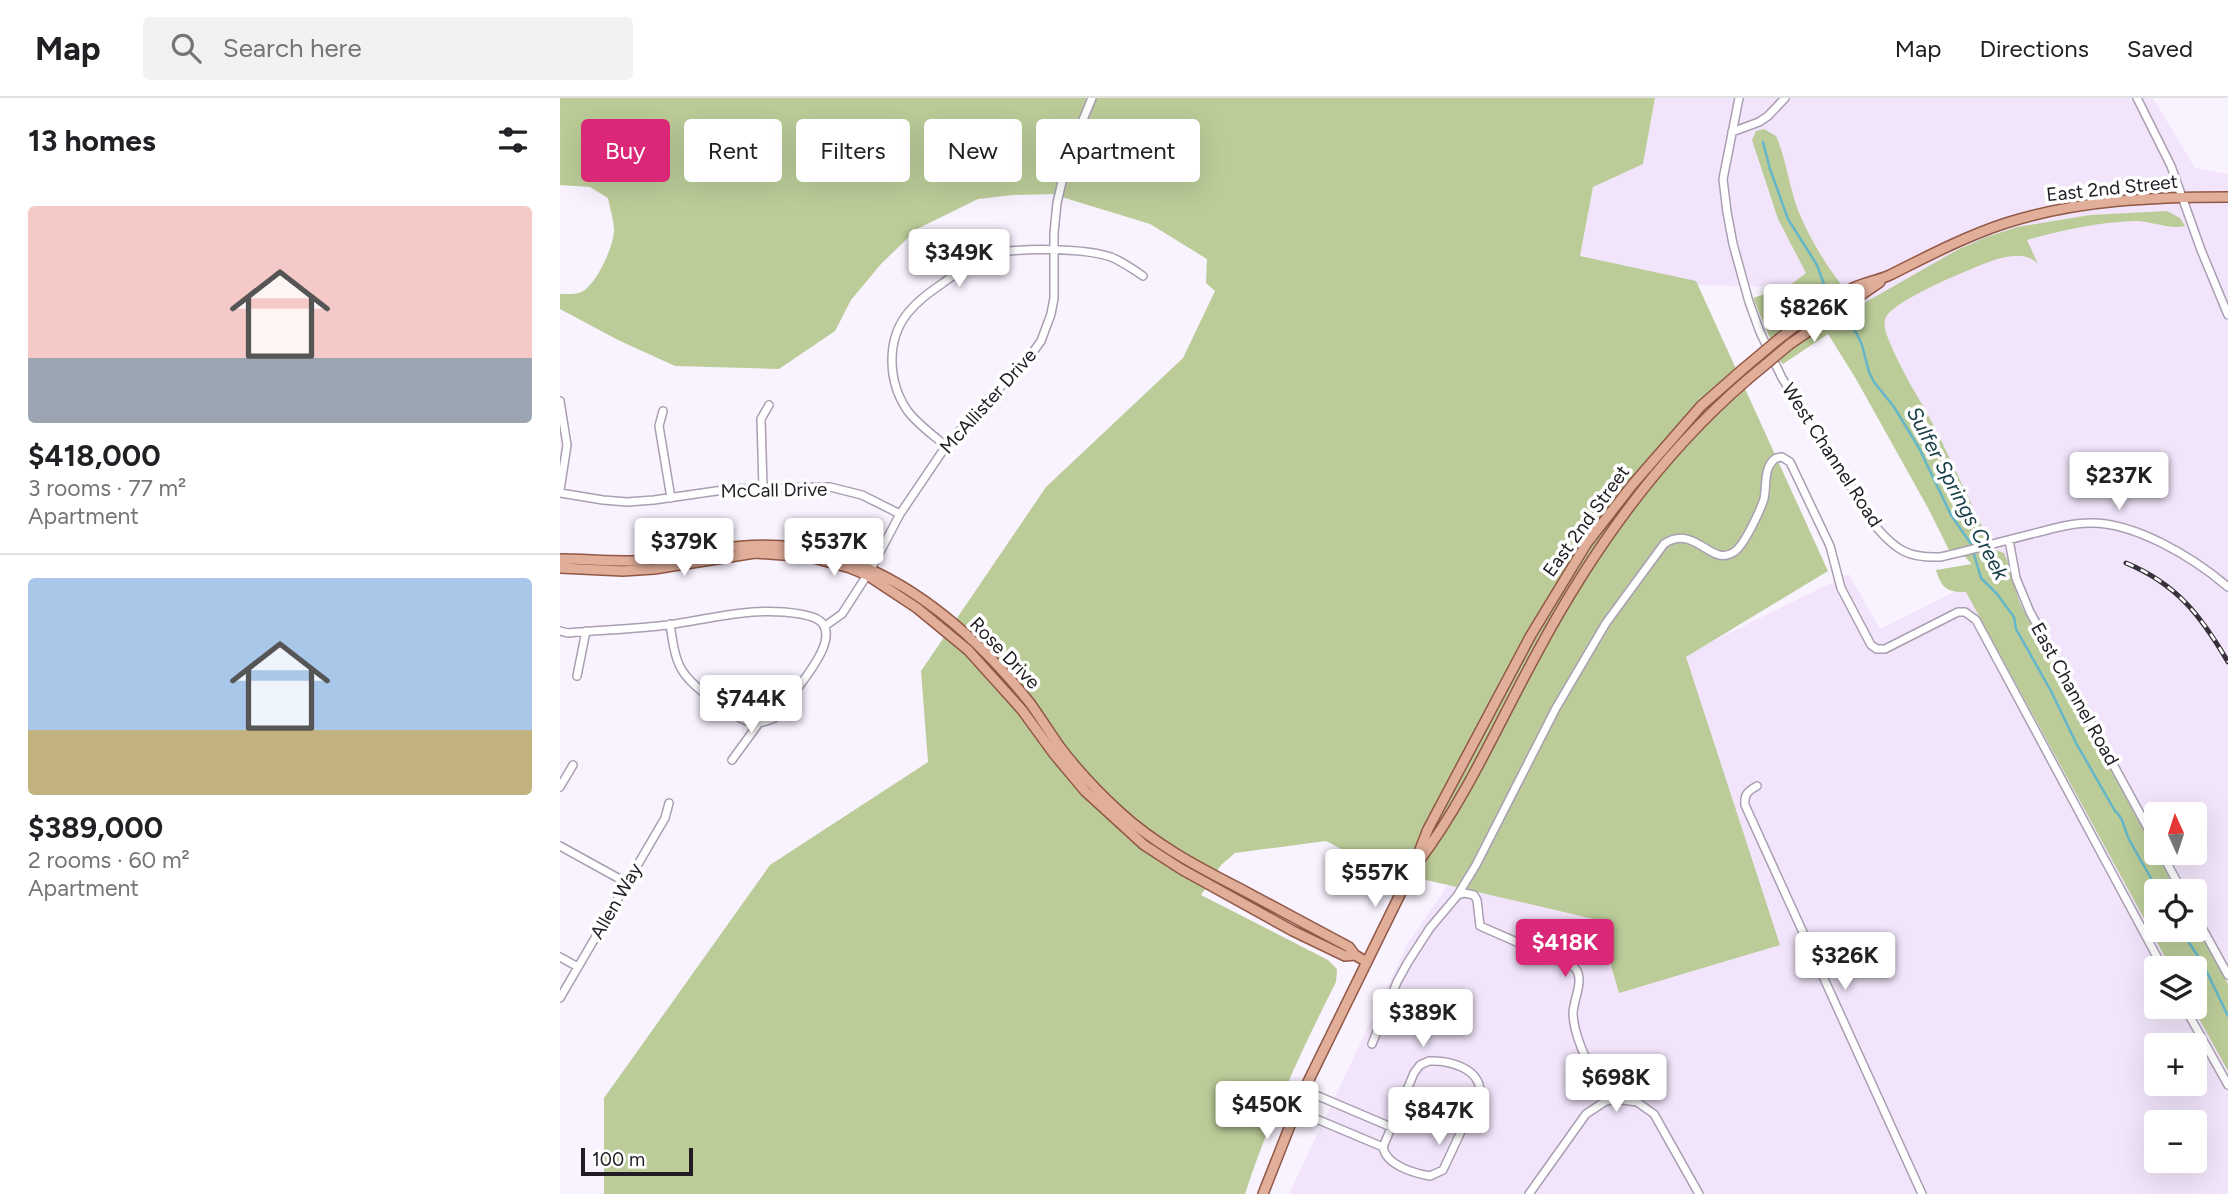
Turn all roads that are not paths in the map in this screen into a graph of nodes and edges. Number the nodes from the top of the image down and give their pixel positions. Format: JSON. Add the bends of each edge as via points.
{"nodes":[{"id":1,"x":1092,"y":98,"type":"edge"},
{"id":2,"x":1739,"y":98,"type":"edge"},
{"id":3,"x":1785,"y":98,"type":"edge"},
{"id":4,"x":2137,"y":98,"type":"edge"},
{"id":5,"x":1732,"y":132,"type":"junction"},
{"id":6,"x":2182,"y":197,"type":"junction"},
{"id":7,"x":2228,"y":197,"type":"edge"},
{"id":8,"x":1054,"y":251,"type":"junction"},
{"id":9,"x":1143,"y":276,"type":"dead end"},
{"id":10,"x":1887,"y":276,"type":"junction"},
{"id":11,"x":2228,"y":315,"type":"edge"},
{"id":12,"x":560,"y":401,"type":"edge"},
{"id":13,"x":769,"y":405,"type":"dead end"},
{"id":14,"x":663,"y":411,"type":"dead end"},
{"id":15,"x":946,"y":446,"type":"junction"},
{"id":16,"x":763,"y":488,"type":"junction"},
{"id":17,"x":560,"y":491,"type":"edge"},
{"id":18,"x":671,"y":498,"type":"junction"},
{"id":19,"x":900,"y":514,"type":"junction"},
{"id":20,"x":2009,"y":540,"type":"junction"},
{"id":21,"x":560,"y":559,"type":"edge"},
{"id":22,"x":560,"y":568,"type":"edge"},
{"id":23,"x":869,"y":572,"type":"junction"},
{"id":24,"x":2228,"y":587,"type":"edge"},
{"id":25,"x":670,"y":624,"type":"junction"},
{"id":26,"x":825,"y":626,"type":"junction"},
{"id":27,"x":560,"y":631,"type":"edge"},
{"id":28,"x":586,"y":631,"type":"junction"},
{"id":29,"x":577,"y":676,"type":"dead end"},
{"id":30,"x":759,"y":723,"type":"junction"},
{"id":31,"x":732,"y":760,"type":"dead end"},
{"id":32,"x":573,"y":765,"type":"dead end"},
{"id":33,"x":1757,"y":786,"type":"dead end"},
{"id":34,"x":560,"y":787,"type":"edge"},
{"id":35,"x":669,"y":803,"type":"dead end"},
{"id":36,"x":2144,"y":821,"type":"edge"},
{"id":37,"x":560,"y":846,"type":"edge"},
{"id":38,"x":1412,"y":870,"type":"junction"},
{"id":39,"x":627,"y":883,"type":"junction"},
{"id":40,"x":1457,"y":895,"type":"junction"},
{"id":41,"x":2207,"y":937,"type":"edge"},
{"id":42,"x":2157,"y":956,"type":"edge"},
{"id":43,"x":560,"y":957,"type":"edge"},
{"id":44,"x":1366,"y":961,"type":"junction"},
{"id":45,"x":578,"y":967,"type":"junction"},
{"id":46,"x":2228,"y":975,"type":"edge"},
{"id":47,"x":560,"y":998,"type":"edge"},
{"id":48,"x":2191,"y":1019,"type":"edge"},
{"id":49,"x":1372,"y":1044,"type":"dead end"},
{"id":50,"x":2228,"y":1085,"type":"edge"},
{"id":51,"x":1304,"y":1090,"type":"junction"},
{"id":52,"x":1606,"y":1101,"type":"junction"},
{"id":53,"x":1295,"y":1110,"type":"junction"},
{"id":54,"x":1391,"y":1127,"type":"junction"},
{"id":55,"x":1382,"y":1147,"type":"junction"},
{"id":56,"x":1263,"y":1194,"type":"edge"},
{"id":57,"x":1529,"y":1194,"type":"edge"},
{"id":58,"x":1699,"y":1194,"type":"edge"},
{"id":59,"x":1922,"y":1194,"type":"edge"}],
"edges":[{"from":1,"to":8,"type":"street","name":"McAllister Drive","via":[[1063,173]]},
{"from":2,"to":5,"type":"street","name":"West Channel Road"},
{"from":3,"to":5,"type":"street","via":[[1759,122]]},
{"from":4,"to":6,"type":"street"},
{"from":5,"to":20,"type":"street","name":"West Channel Road","via":[[1723,179],[1749,302],[1782,378],[1877,528],[1897,548],[1915,556],[1940,557]]},
{"from":6,"to":7,"type":"main road","name":"East 2nd Street"},
{"from":6,"to":10,"type":"main road","name":"East 2nd Street","via":[[2079,206],[2008,222]]},
{"from":6,"to":11,"type":"street"},
{"from":8,"to":9,"type":"street","via":[[1110,257]]},
{"from":8,"to":15,"type":"street","name":"McAllister Drive","via":[[1054,299],[1041,341]]},
{"from":8,"to":15,"type":"street","via":[[1010,251],[969,264],[920,300],[902,323],[894,346],[895,387],[914,418]]},
{"from":10,"to":38,"type":"main road","name":"East 2nd Street","bridge":true,"via":[[1747,380],[1684,442],[1622,519],[1560,611],[1440,833]]},
{"from":10,"to":38,"type":"main road","name":"East 2nd Street","bridge":true,"via":[[1854,288],[1811,313],[1743,369],[1701,406],[1605,519],[1531,635],[1434,817]]},
{"from":12,"to":17,"type":"street","via":[[566,445]]},
{"from":13,"to":16,"type":"street","via":[[761,419]]},
{"from":14,"to":18,"type":"street","via":[[659,426]]},
{"from":15,"to":19,"type":"street","name":"McAllister Drive"},
{"from":16,"to":18,"type":"street","name":"McCall Drive"},
{"from":16,"to":19,"type":"street","name":"McCall Drive","via":[[810,486],[849,491]]},
{"from":17,"to":18,"type":"street","name":"McCall Drive","via":[[627,502]]},
{"from":19,"to":23,"type":"street","name":"McAllister Drive"},
{"from":20,"to":24,"type":"street","name":"West Channel Road","via":[[2078,523],[2115,526],[2181,554]]},
{"from":20,"to":36,"type":"street","name":"East Channel Road","via":[[2029,612]]},
{"from":21,"to":23,"type":"main road","name":"Rose Drive","via":[[653,560],[752,545],[828,554]]},
{"from":22,"to":23,"type":"main road","name":"Rose Drive","via":[[623,571],[755,553],[818,559]]},
{"from":23,"to":26,"type":"street","name":"McAllister Drive","via":[[842,614]]},
{"from":23,"to":44,"type":"main road","name":"Rose Drive","via":[[891,579],[923,599],[977,645],[1002,669],[1091,785],[1145,833],[1188,862],[1349,947]]},
{"from":25,"to":26,"type":"street","via":[[761,610],[806,615]]},
{"from":25,"to":28,"type":"street"},
{"from":25,"to":30,"type":"street","via":[[676,661],[688,680],[724,708]]},
{"from":26,"to":30,"type":"street","via":[[825,643],[816,663],[783,709],[773,719]]},
{"from":27,"to":28,"type":"street"},
{"from":28,"to":29,"type":"street"},
{"from":30,"to":31,"type":"street"},
{"from":32,"to":34,"type":"street"},
{"from":33,"to":59,"type":"street","via":[[1748,790],[1745,805]]},
{"from":35,"to":39,"type":"street","name":"Allen Way"},
{"from":37,"to":39,"type":"street"},
{"from":38,"to":44,"type":"main road","name":"East 2nd Street"},
{"from":39,"to":45,"type":"street","name":"Allen Way"},
{"from":40,"to":42,"type":"street","via":[[1605,623],[1656,554],[1664,544],[1680,537],[1720,555],[1732,554],[1759,511],[1771,461],[1782,457],[1790,462],[1830,546],[1841,589],[1871,645],[1885,649],[1958,612],[1976,620]]},
{"from":40,"to":49,"type":"street","via":[[1408,962]]},
{"from":40,"to":52,"type":"street","via":[[1474,895],[1480,926],[1578,971],[1574,1023]]},
{"from":41,"to":46,"type":"street"},
{"from":43,"to":45,"type":"street"},
{"from":44,"to":51,"type":"main road","name":"East 2nd Street"},
{"from":45,"to":47,"type":"street","name":"Allen Way"},
{"from":48,"to":50,"type":"street"},
{"from":51,"to":53,"type":"main road","name":"East 2nd Street"},
{"from":51,"to":54,"type":"street"},
{"from":52,"to":57,"type":"street","via":[[1576,1126]]},
{"from":52,"to":58,"type":"street","via":[[1637,1102],[1654,1114]]},
{"from":53,"to":55,"type":"street"},
{"from":53,"to":56,"type":"main road","name":"East 2nd Street"},
{"from":54,"to":55,"type":"street"},
{"from":54,"to":55,"type":"street","via":[[1420,1065],[1450,1063],[1479,1083],[1476,1102],[1447,1163],[1437,1174],[1422,1175],[1391,1162]]}]}
